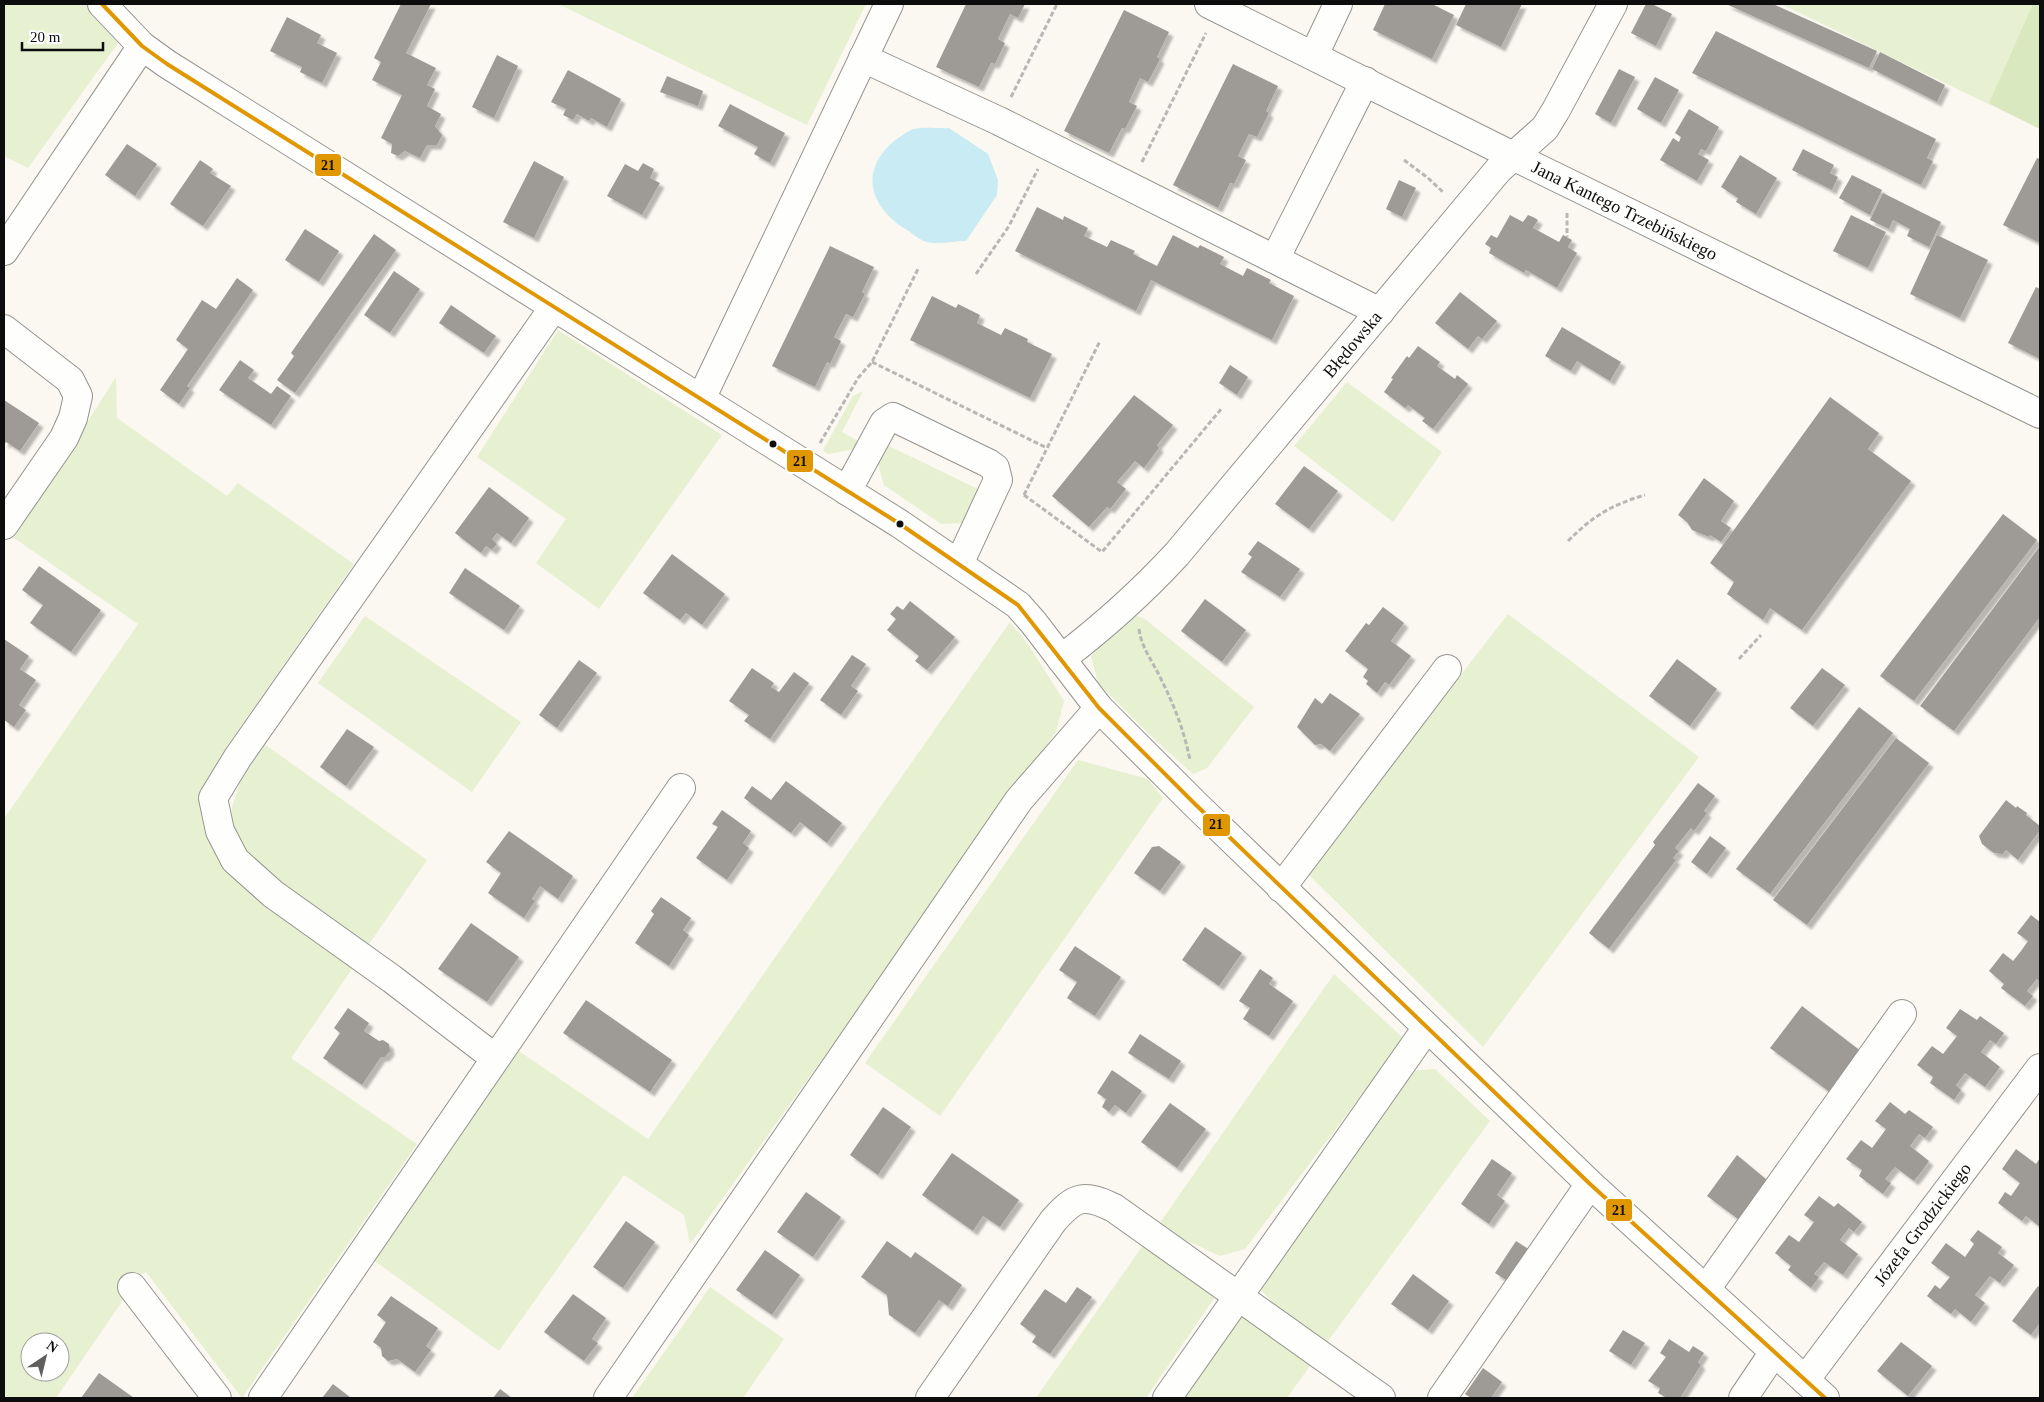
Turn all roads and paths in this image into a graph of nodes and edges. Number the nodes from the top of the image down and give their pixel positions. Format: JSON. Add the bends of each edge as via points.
{"nodes":[{"id":1,"x":102,"y":4,"type":"edge"},
{"id":2,"x":889,"y":4,"type":"edge"},
{"id":3,"x":1057,"y":4,"type":"edge"},
{"id":4,"x":1338,"y":4,"type":"edge"},
{"id":5,"x":1613,"y":4,"type":"edge"},
{"id":6,"x":1209,"y":14,"type":"edge"},
{"id":7,"x":142,"y":46,"type":"junction"},
{"id":8,"x":1314,"y":55,"type":"junction"},
{"id":9,"x":863,"y":58,"type":"junction"},
{"id":10,"x":1365,"y":81,"type":"junction"},
{"id":11,"x":999,"y":121,"type":"junction"},
{"id":12,"x":1049,"y":147,"type":"junction"},
{"id":13,"x":1512,"y":156,"type":"junction"},
{"id":14,"x":1404,"y":160,"type":"dead end"},
{"id":15,"x":1130,"y":187,"type":"junction"},
{"id":16,"x":1462,"y":211,"type":"junction"},
{"id":17,"x":4,"y":251,"type":"edge"},
{"id":18,"x":1275,"y":260,"type":"junction"},
{"id":19,"x":919,"y":267,"type":"dead end"},
{"id":20,"x":976,"y":274,"type":"dead end"},
{"id":21,"x":554,"y":307,"type":"junction"},
{"id":22,"x":1380,"y":312,"type":"junction"},
{"id":23,"x":4,"y":329,"type":"edge"},
{"id":24,"x":1100,"y":341,"type":"dead end"},
{"id":25,"x":872,"y":362,"type":"junction"},
{"id":26,"x":701,"y":399,"type":"junction"},
{"id":27,"x":1222,"y":408,"type":"dead end"},
{"id":28,"x":2040,"y":414,"type":"edge"},
{"id":29,"x":817,"y":448,"type":"dead end"},
{"id":30,"x":1047,"y":448,"type":"junction"},
{"id":31,"x":848,"y":491,"type":"junction"},
{"id":32,"x":1024,"y":495,"type":"junction"},
{"id":33,"x":1644,"y":495,"type":"dead end"},
{"id":34,"x":1020,"y":503,"type":"dead end"},
{"id":35,"x":4,"y":525,"type":"edge"},
{"id":36,"x":1568,"y":541,"type":"dead end"},
{"id":37,"x":959,"y":564,"type":"junction"},
{"id":38,"x":1140,"y":593,"type":"junction"},
{"id":39,"x":1761,"y":635,"type":"dead end"},
{"id":40,"x":1060,"y":659,"type":"junction"},
{"id":41,"x":1739,"y":659,"type":"dead end"},
{"id":42,"x":1447,"y":669,"type":"dead end"},
{"id":43,"x":1099,"y":708,"type":"junction"},
{"id":44,"x":682,"y":788,"type":"dead end"},
{"id":45,"x":1195,"y":804,"type":"junction"},
{"id":46,"x":1281,"y":888,"type":"junction"},
{"id":47,"x":1902,"y":1014,"type":"dead end"},
{"id":48,"x":1426,"y":1029,"type":"junction"},
{"id":49,"x":495,"y":1058,"type":"junction"},
{"id":50,"x":2040,"y":1068,"type":"edge"},
{"id":51,"x":1590,"y":1184,"type":"junction"},
{"id":52,"x":132,"y":1287,"type":"dead end"},
{"id":53,"x":1706,"y":1289,"type":"junction"},
{"id":54,"x":1239,"y":1295,"type":"junction"},
{"id":55,"x":1774,"y":1352,"type":"junction"},
{"id":56,"x":1805,"y":1380,"type":"junction"},
{"id":57,"x":217,"y":1398,"type":"edge"},
{"id":58,"x":263,"y":1398,"type":"edge"},
{"id":59,"x":608,"y":1398,"type":"edge"},
{"id":60,"x":930,"y":1398,"type":"edge"},
{"id":61,"x":1167,"y":1398,"type":"edge"},
{"id":62,"x":1381,"y":1398,"type":"edge"},
{"id":63,"x":1442,"y":1398,"type":"edge"},
{"id":64,"x":1742,"y":1398,"type":"edge"},
{"id":65,"x":1825,"y":1398,"type":"edge"}],
"edges":[{"from":1,"to":7,"type":"street"},
{"from":2,"to":9,"type":"street"},
{"from":3,"to":11,"type":"path"},
{"from":4,"to":8,"type":"street"},
{"from":5,"to":13,"type":"street","name":"Błędowska","via":[[1545,128]]},
{"from":6,"to":8,"type":"street","name":"Jana Kantego Trzebińskiego"},
{"from":6,"to":15,"type":"path"},
{"from":7,"to":17,"type":"street"},
{"from":7,"to":21,"type":"street"},
{"from":8,"to":10,"type":"street","name":"Jana Kantego Trzebińskiego"},
{"from":9,"to":11,"type":"street"},
{"from":9,"to":26,"type":"street"},
{"from":10,"to":13,"type":"street","name":"Jana Kantego Trzebińskiego"},
{"from":10,"to":18,"type":"street"},
{"from":11,"to":12,"type":"street"},
{"from":12,"to":15,"type":"street"},
{"from":12,"to":20,"type":"path","via":[[1009,226]]},
{"from":13,"to":16,"type":"street","name":"Błędowska"},
{"from":13,"to":28,"type":"street","name":"Jana Kantego Trzebińskiego"},
{"from":14,"to":16,"type":"path"},
{"from":15,"to":18,"type":"street"},
{"from":16,"to":22,"type":"street","name":"Błędowska"},
{"from":18,"to":22,"type":"street"},
{"from":19,"to":25,"type":"path"},
{"from":21,"to":26,"type":"street"},
{"from":21,"to":49,"type":"street","via":[[238,757],[213,798],[220,831],[235,860],[273,894]]},
{"from":22,"to":38,"type":"street","name":"Błędowska","via":[[1177,554]]},
{"from":23,"to":35,"type":"street","via":[[70,380],[78,396],[74,418],[64,438]]},
{"from":24,"to":30,"type":"path"},
{"from":25,"to":29,"type":"path","via":[[858,378]]},
{"from":25,"to":30,"type":"path"},
{"from":26,"to":31,"type":"street"},
{"from":27,"to":32,"type":"path","via":[[1102,552]]},
{"from":30,"to":32,"type":"path"},
{"from":31,"to":37,"type":"street"},
{"from":31,"to":37,"type":"street","via":[[884,423],[893,416],[988,463],[998,474],[997,485]]},
{"from":32,"to":34,"type":"path"},
{"from":33,"to":36,"type":"path","via":[[1601,512]]},
{"from":37,"to":40,"type":"street","via":[[1018,605]]},
{"from":38,"to":40,"type":"street","name":"Błędowska","via":[[1102,628]]},
{"from":38,"to":45,"type":"path","via":[[1140,637],[1175,707],[1185,735]]},
{"from":39,"to":41,"type":"path"},
{"from":40,"to":43,"type":"street"},
{"from":42,"to":46,"type":"street"},
{"from":43,"to":45,"type":"street"},
{"from":43,"to":59,"type":"street","via":[[1019,800]]},
{"from":44,"to":49,"type":"street"},
{"from":45,"to":46,"type":"street"},
{"from":46,"to":48,"type":"street"},
{"from":47,"to":53,"type":"street"},
{"from":48,"to":51,"type":"street"},
{"from":48,"to":54,"type":"street"},
{"from":49,"to":58,"type":"street"},
{"from":50,"to":56,"type":"street","name":"Józefa Grodzickiego"},
{"from":51,"to":53,"type":"street"},
{"from":51,"to":63,"type":"street"},
{"from":52,"to":57,"type":"street"},
{"from":53,"to":55,"type":"street"},
{"from":54,"to":60,"type":"street","via":[[1114,1208],[1095,1198],[1079,1198],[1065,1207],[1053,1221]]},
{"from":54,"to":61,"type":"street"},
{"from":54,"to":62,"type":"street"},
{"from":55,"to":56,"type":"street"},
{"from":55,"to":64,"type":"street"},
{"from":56,"to":65,"type":"street"}]}
